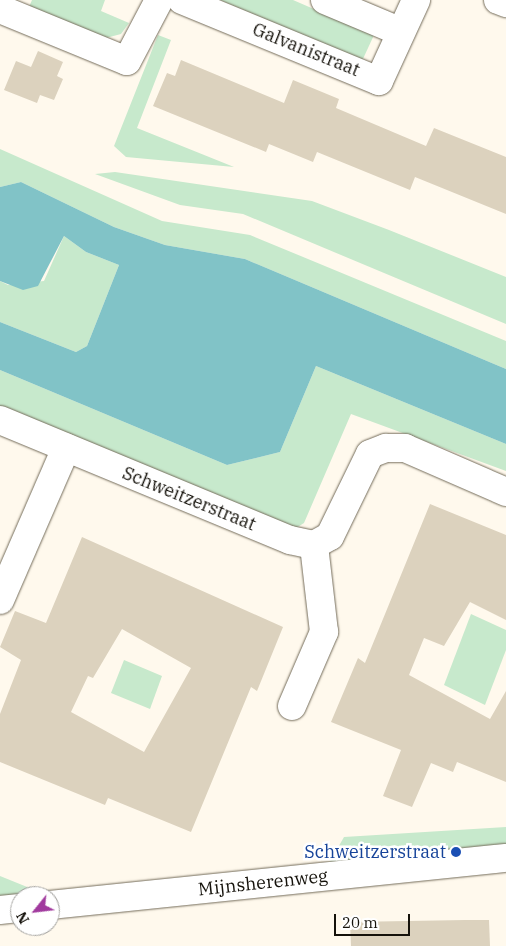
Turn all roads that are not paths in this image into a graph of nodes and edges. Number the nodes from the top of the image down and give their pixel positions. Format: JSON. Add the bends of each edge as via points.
{"nodes":[{"id":1,"x":159,"y":0,"type":"edge"},
{"id":2,"x":182,"y":0,"type":"edge"},
{"id":3,"x":325,"y":0,"type":"edge"},
{"id":4,"x":416,"y":0,"type":"edge"},
{"id":5,"x":498,"y":0,"type":"edge"},
{"id":6,"x":506,"y":3,"type":"edge"},
{"id":7,"x":0,"y":8,"type":"edge"},
{"id":8,"x":401,"y":32,"type":"junction"},
{"id":9,"x":0,"y":420,"type":"edge"},
{"id":10,"x":66,"y":448,"type":"junction"},
{"id":11,"x":506,"y":492,"type":"edge"},
{"id":12,"x":314,"y":545,"type":"junction"},
{"id":13,"x":0,"y":600,"type":"edge"},
{"id":14,"x":292,"y":706,"type":"dead end"},
{"id":15,"x":506,"y":858,"type":"edge"},
{"id":16,"x":60,"y":904,"type":"edge"}],
"edges":[{"from":1,"to":7,"type":"street","via":[[128,61]]},
{"from":2,"to":8,"type":"street","name":"Galvanistraat","via":[[380,81]]},
{"from":3,"to":8,"type":"street"},
{"from":4,"to":8,"type":"street","name":"Galvanistraat"},
{"from":5,"to":6,"type":"street"},
{"from":9,"to":10,"type":"street","name":"Schweitzerstraat"},
{"from":10,"to":12,"type":"street","name":"Schweitzerstraat","via":[[290,540]]},
{"from":10,"to":13,"type":"street"},
{"from":11,"to":12,"type":"street","via":[[405,448],[386,448],[370,454],[330,536]]},
{"from":12,"to":14,"type":"street","via":[[324,632]]},
{"from":15,"to":16,"type":"street","name":"Mijnsherenweg"}]}
